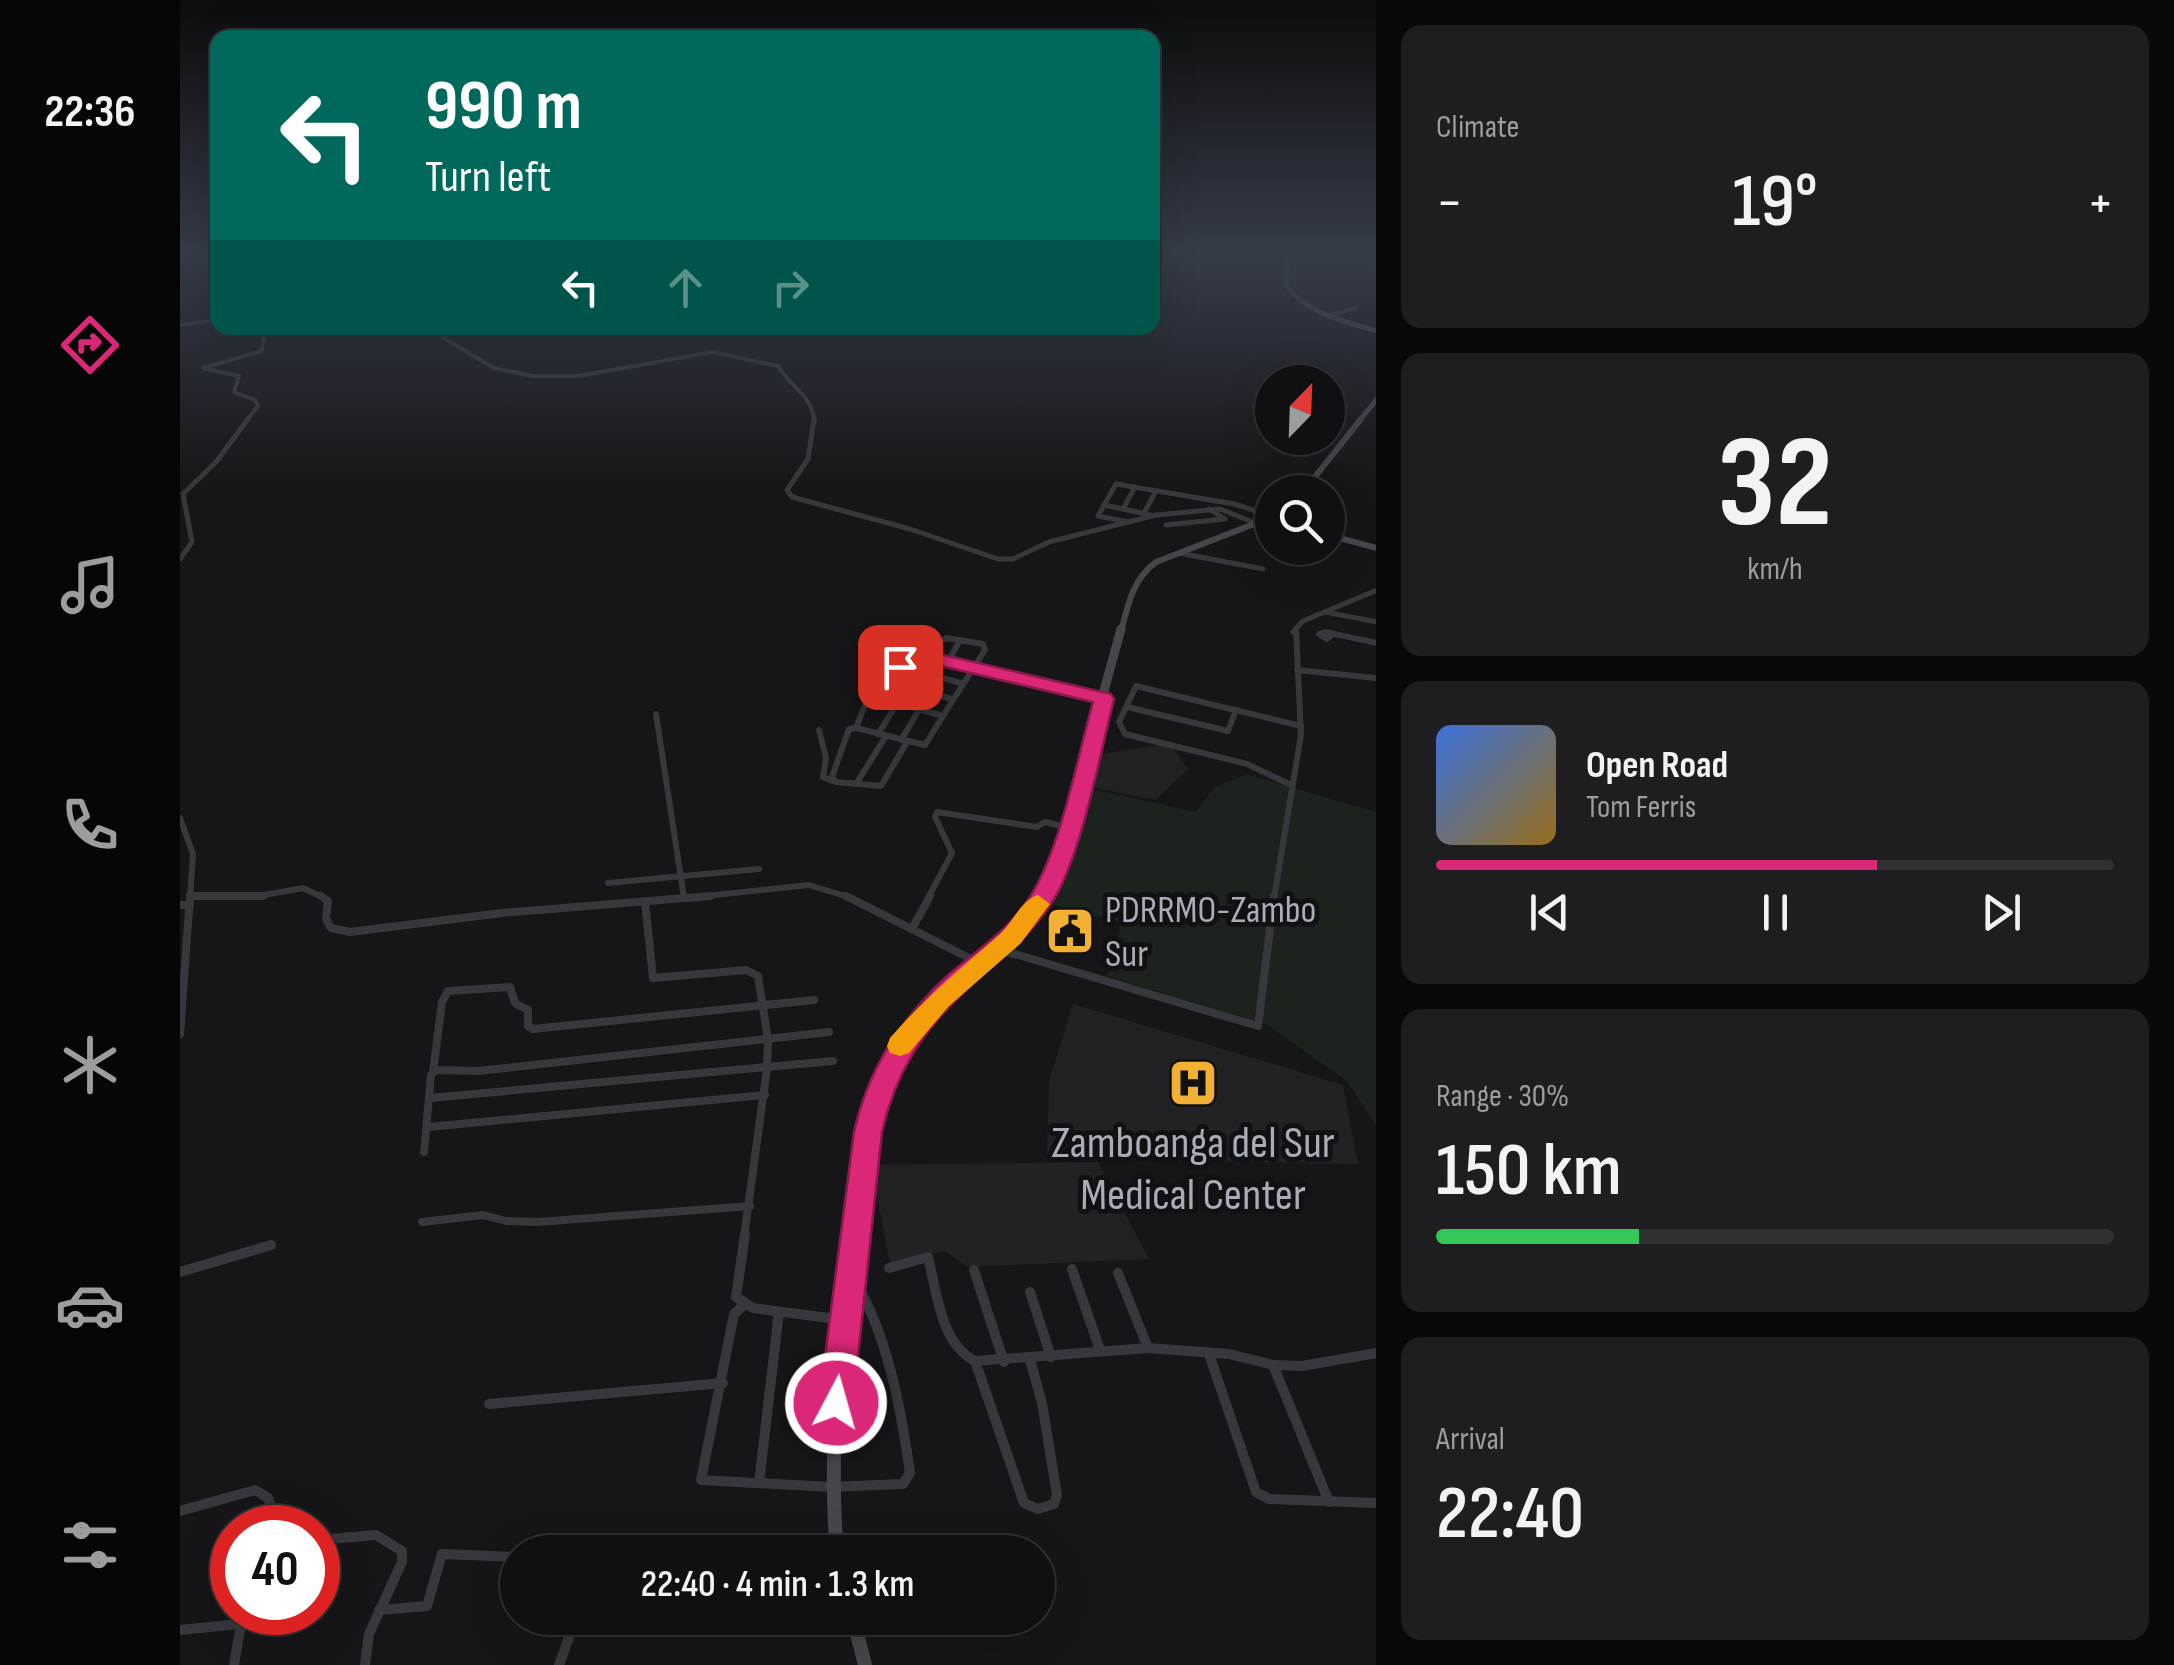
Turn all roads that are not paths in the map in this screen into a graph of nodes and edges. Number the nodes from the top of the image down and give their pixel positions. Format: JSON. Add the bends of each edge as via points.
{"nodes":[{"id":1,"x":264,"y":335,"type":"edge"},
{"id":2,"x":439,"y":335,"type":"edge"},
{"id":3,"x":1376,"y":399,"type":"edge"},
{"id":4,"x":1316,"y":475,"type":"edge"},
{"id":5,"x":1135,"y":487,"type":"junction"},
{"id":6,"x":1156,"y":492,"type":"junction"},
{"id":7,"x":1176,"y":495,"type":"junction"},
{"id":8,"x":181,"y":497,"type":"edge"},
{"id":9,"x":1196,"y":498,"type":"junction"},
{"id":10,"x":1104,"y":505,"type":"junction"},
{"id":11,"x":1123,"y":509,"type":"junction"},
{"id":12,"x":1209,"y":509,"type":"junction"},
{"id":13,"x":1194,"y":512,"type":"junction"},
{"id":14,"x":1255,"y":512,"type":"edge"},
{"id":15,"x":1144,"y":513,"type":"junction"},
{"id":16,"x":1166,"y":514,"type":"junction"},
{"id":17,"x":1153,"y":515,"type":"junction"},
{"id":18,"x":1255,"y":523,"type":"edge"},
{"id":19,"x":1134,"y":524,"type":"junction"},
{"id":20,"x":1252,"y":524,"type":"junction"},
{"id":21,"x":1166,"y":525,"type":"dead end"},
{"id":22,"x":1255,"y":525,"type":"edge"},
{"id":23,"x":1345,"y":540,"type":"edge"},
{"id":24,"x":1376,"y":548,"type":"edge"},
{"id":25,"x":1178,"y":553,"type":"junction"},
{"id":26,"x":180,"y":559,"type":"edge"},
{"id":27,"x":1263,"y":569,"type":"dead end"},
{"id":28,"x":1376,"y":590,"type":"edge"},
{"id":29,"x":1323,"y":612,"type":"junction"},
{"id":30,"x":1376,"y":622,"type":"edge"},
{"id":31,"x":1332,"y":635,"type":"dead end"},
{"id":32,"x":960,"y":640,"type":"junction"},
{"id":33,"x":1376,"y":643,"type":"edge"},
{"id":34,"x":918,"y":655,"type":"junction"},
{"id":35,"x":948,"y":662,"type":"junction"},
{"id":36,"x":900,"y":667,"type":"junction"},
{"id":37,"x":973,"y":667,"type":"junction"},
{"id":38,"x":1297,"y":670,"type":"junction"},
{"id":39,"x":1376,"y":678,"type":"edge"},
{"id":40,"x":881,"y":680,"type":"junction"},
{"id":41,"x":961,"y":682,"type":"junction"},
{"id":42,"x":869,"y":695,"type":"junction"},
{"id":43,"x":1104,"y":699,"type":"junction"},
{"id":44,"x":952,"y":700,"type":"junction"},
{"id":45,"x":897,"y":704,"type":"junction"},
{"id":46,"x":1127,"y":706,"type":"junction"},
{"id":47,"x":920,"y":710,"type":"junction"},
{"id":48,"x":1236,"y":710,"type":"junction"},
{"id":49,"x":656,"y":714,"type":"dead end"},
{"id":50,"x":944,"y":716,"type":"junction"},
{"id":51,"x":1301,"y":726,"type":"junction"},
{"id":52,"x":856,"y":728,"type":"junction"},
{"id":53,"x":819,"y":730,"type":"dead end"},
{"id":54,"x":882,"y":735,"type":"junction"},
{"id":55,"x":904,"y":741,"type":"junction"},
{"id":56,"x":834,"y":781,"type":"junction"},
{"id":57,"x":856,"y":784,"type":"junction"},
{"id":58,"x":1291,"y":785,"type":"junction"},
{"id":59,"x":180,"y":818,"type":"edge"},
{"id":60,"x":1068,"y":828,"type":"junction"},
{"id":61,"x":759,"y":869,"type":"dead end"},
{"id":62,"x":681,"y":876,"type":"junction"},
{"id":63,"x":608,"y":883,"type":"dead end"},
{"id":64,"x":684,"y":898,"type":"junction"},
{"id":65,"x":190,"y":900,"type":"junction"},
{"id":66,"x":645,"y":902,"type":"junction"},
{"id":67,"x":180,"y":905,"type":"edge"},
{"id":68,"x":913,"y":927,"type":"junction"},
{"id":69,"x":1000,"y":950,"type":"junction"},
{"id":70,"x":184,"y":952,"type":"edge"},
{"id":71,"x":982,"y":964,"type":"junction"},
{"id":72,"x":814,"y":1000,"type":"dead end"},
{"id":73,"x":764,"y":1007,"type":"junction"},
{"id":74,"x":829,"y":1032,"type":"dead end"},
{"id":75,"x":180,"y":1034,"type":"edge"},
{"id":76,"x":768,"y":1040,"type":"junction"},
{"id":77,"x":833,"y":1061,"type":"dead end"},
{"id":78,"x":767,"y":1068,"type":"junction"},
{"id":79,"x":433,"y":1072,"type":"junction"},
{"id":80,"x":765,"y":1095,"type":"junction"},
{"id":81,"x":430,"y":1098,"type":"junction"},
{"id":82,"x":428,"y":1127,"type":"junction"},
{"id":83,"x":424,"y":1152,"type":"dead end"},
{"id":84,"x":750,"y":1206,"type":"junction"},
{"id":85,"x":422,"y":1222,"type":"dead end"},
{"id":86,"x":271,"y":1244,"type":"dead end"},
{"id":87,"x":889,"y":1268,"type":"dead end"},
{"id":88,"x":1072,"y":1269,"type":"dead end"},
{"id":89,"x":974,"y":1270,"type":"dead end"},
{"id":90,"x":180,"y":1272,"type":"edge"},
{"id":91,"x":1118,"y":1272,"type":"dead end"},
{"id":92,"x":850,"y":1274,"type":"junction"},
{"id":93,"x":1030,"y":1292,"type":"dead end"},
{"id":94,"x":744,"y":1305,"type":"junction"},
{"id":95,"x":779,"y":1312,"type":"junction"},
{"id":96,"x":845,"y":1320,"type":"junction"},
{"id":97,"x":1148,"y":1348,"type":"junction"},
{"id":98,"x":1100,"y":1350,"type":"junction"},
{"id":99,"x":1376,"y":1353,"type":"edge"},
{"id":100,"x":1209,"y":1354,"type":"junction"},
{"id":101,"x":1051,"y":1357,"type":"junction"},
{"id":102,"x":1030,"y":1360,"type":"junction"},
{"id":103,"x":975,"y":1361,"type":"junction"},
{"id":104,"x":1004,"y":1362,"type":"junction"},
{"id":105,"x":1273,"y":1365,"type":"junction"},
{"id":106,"x":722,"y":1383,"type":"junction"},
{"id":107,"x":488,"y":1404,"type":"dead end"},
{"id":108,"x":760,"y":1483,"type":"junction"},
{"id":109,"x":831,"y":1487,"type":"junction"},
{"id":110,"x":1330,"y":1502,"type":"junction"},
{"id":111,"x":1376,"y":1503,"type":"edge"},
{"id":112,"x":270,"y":1505,"type":"edge"},
{"id":113,"x":180,"y":1511,"type":"edge"},
{"id":114,"x":835,"y":1535,"type":"edge"},
{"id":115,"x":340,"y":1538,"type":"edge"},
{"id":116,"x":500,"y":1556,"type":"edge"},
{"id":117,"x":379,"y":1610,"type":"junction"},
{"id":118,"x":210,"y":1627,"type":"edge"},
{"id":119,"x":180,"y":1630,"type":"edge"},
{"id":120,"x":240,"y":1635,"type":"edge"},
{"id":121,"x":570,"y":1635,"type":"edge"},
{"id":122,"x":857,"y":1635,"type":"edge"},
{"id":123,"x":234,"y":1665,"type":"edge"},
{"id":124,"x":365,"y":1665,"type":"edge"},
{"id":125,"x":559,"y":1665,"type":"edge"},
{"id":126,"x":865,"y":1665,"type":"edge"}],
"edges":[{"from":1,"to":8,"type":"street","via":[[262,351],[203,368],[239,376],[234,392],[258,406]]},
{"from":2,"to":19,"type":"street","via":[[494,368],[533,376],[578,376],[714,352],[772,364],[810,399],[816,427],[808,459],[788,490],[792,497],[986,556],[1012,559],[1049,542]]},
{"from":3,"to":4,"type":"street"},
{"from":5,"to":6,"type":"street"},
{"from":5,"to":10,"type":"street","via":[[1115,484]]},
{"from":5,"to":11,"type":"street"},
{"from":6,"to":7,"type":"street"},
{"from":6,"to":15,"type":"street"},
{"from":7,"to":9,"type":"street"},
{"from":7,"to":16,"type":"street"},
{"from":8,"to":26,"type":"street","via":[[192,542]]},
{"from":9,"to":13,"type":"street"},
{"from":9,"to":14,"type":"street"},
{"from":10,"to":11,"type":"street"},
{"from":10,"to":19,"type":"street","via":[[1098,517]]},
{"from":11,"to":15,"type":"street"},
{"from":12,"to":13,"type":"street"},
{"from":12,"to":20,"type":"street"},
{"from":12,"to":21,"type":"street","via":[[1225,519]]},
{"from":13,"to":16,"type":"street"},
{"from":15,"to":17,"type":"street"},
{"from":16,"to":17,"type":"street"},
{"from":17,"to":19,"type":"street"},
{"from":18,"to":20,"type":"street"},
{"from":20,"to":22,"type":"street"},
{"from":20,"to":25,"type":"street"},
{"from":23,"to":24,"type":"street"},
{"from":25,"to":27,"type":"street"},
{"from":25,"to":43,"type":"street","via":[[1146,567],[1137,579]]},
{"from":28,"to":29,"type":"street"},
{"from":29,"to":30,"type":"street"},
{"from":29,"to":38,"type":"street","via":[[1293,632]]},
{"from":31,"to":33,"type":"street"},
{"from":32,"to":34,"type":"street","via":[[946,638]]},
{"from":32,"to":35,"type":"street"},
{"from":32,"to":37,"type":"street","via":[[984,645]]},
{"from":34,"to":35,"type":"street"},
{"from":34,"to":36,"type":"street"},
{"from":35,"to":37,"type":"street"},
{"from":36,"to":40,"type":"street"},
{"from":36,"to":41,"type":"street"},
{"from":37,"to":41,"type":"street"},
{"from":37,"to":43,"type":"street"},
{"from":38,"to":39,"type":"street"},
{"from":38,"to":51,"type":"street"},
{"from":40,"to":42,"type":"street"},
{"from":40,"to":44,"type":"street"},
{"from":41,"to":44,"type":"street"},
{"from":42,"to":45,"type":"street"},
{"from":42,"to":52,"type":"street"},
{"from":43,"to":60,"type":"street"},
{"from":44,"to":50,"type":"street"},
{"from":45,"to":47,"type":"street"},
{"from":45,"to":54,"type":"street"},
{"from":46,"to":48,"type":"street","via":[[1140,686]]},
{"from":46,"to":48,"type":"street","via":[[1228,731]]},
{"from":46,"to":58,"type":"street","via":[[1119,726],[1125,734],[1247,764]]},
{"from":47,"to":50,"type":"street"},
{"from":47,"to":55,"type":"street"},
{"from":48,"to":51,"type":"street"},
{"from":49,"to":62,"type":"street"},
{"from":50,"to":55,"type":"street","via":[[927,744]]},
{"from":51,"to":58,"type":"street"},
{"from":52,"to":54,"type":"street"},
{"from":52,"to":56,"type":"street","via":[[849,730]]},
{"from":53,"to":56,"type":"street","via":[[823,777]]},
{"from":54,"to":55,"type":"street"},
{"from":54,"to":57,"type":"street"},
{"from":55,"to":57,"type":"street","via":[[880,786]]},
{"from":56,"to":57,"type":"street"},
{"from":58,"to":69,"type":"street","via":[[1258,1026]]},
{"from":59,"to":65,"type":"street","via":[[193,854]]},
{"from":60,"to":68,"type":"street","via":[[937,812],[952,853]]},
{"from":60,"to":69,"type":"street","via":[[1043,898]]},
{"from":61,"to":62,"type":"street"},
{"from":62,"to":63,"type":"street"},
{"from":62,"to":64,"type":"street"},
{"from":64,"to":66,"type":"street"},
{"from":64,"to":68,"type":"street","via":[[819,886]]},
{"from":65,"to":66,"type":"street","via":[[308,890],[328,901],[328,924],[339,932]]},
{"from":65,"to":67,"type":"street"},
{"from":65,"to":70,"type":"street"},
{"from":66,"to":73,"type":"street","via":[[652,978],[754,972]]},
{"from":68,"to":71,"type":"street"},
{"from":69,"to":71,"type":"street"},
{"from":70,"to":75,"type":"street"},
{"from":71,"to":92,"type":"street","via":[[907,1036],[878,1091]]},
{"from":72,"to":73,"type":"street"},
{"from":73,"to":76,"type":"street"},
{"from":73,"to":79,"type":"street","via":[[533,1029],[510,987],[455,990],[442,1002]]},
{"from":74,"to":76,"type":"street"},
{"from":76,"to":78,"type":"street"},
{"from":76,"to":79,"type":"street"},
{"from":77,"to":78,"type":"street"},
{"from":78,"to":80,"type":"street"},
{"from":78,"to":81,"type":"street"},
{"from":79,"to":81,"type":"street"},
{"from":80,"to":82,"type":"street"},
{"from":80,"to":84,"type":"street"},
{"from":81,"to":82,"type":"street"},
{"from":82,"to":83,"type":"street"},
{"from":84,"to":85,"type":"street","via":[[538,1222],[484,1215]]},
{"from":84,"to":94,"type":"street","via":[[736,1293]]},
{"from":86,"to":90,"type":"street"},
{"from":87,"to":103,"type":"street","via":[[928,1257],[953,1346]]},
{"from":88,"to":98,"type":"street"},
{"from":89,"to":104,"type":"street"},
{"from":91,"to":97,"type":"street"},
{"from":92,"to":96,"type":"street"},
{"from":92,"to":109,"type":"street","via":[[868,1304],[910,1473],[892,1487]]},
{"from":93,"to":101,"type":"street"},
{"from":94,"to":95,"type":"street"},
{"from":94,"to":106,"type":"street","via":[[734,1314]]},
{"from":95,"to":96,"type":"street"},
{"from":95,"to":108,"type":"street"},
{"from":96,"to":109,"type":"street"},
{"from":97,"to":98,"type":"street"},
{"from":97,"to":100,"type":"street"},
{"from":98,"to":101,"type":"street"},
{"from":99,"to":105,"type":"street","via":[[1331,1364]]},
{"from":100,"to":105,"type":"street"},
{"from":100,"to":110,"type":"street","via":[[1256,1492],[1269,1499]]},
{"from":101,"to":102,"type":"street"},
{"from":102,"to":103,"type":"street","via":[[1057,1495],[1054,1504],[1033,1509],[1024,1502]]},
{"from":102,"to":104,"type":"street"},
{"from":103,"to":104,"type":"street"},
{"from":105,"to":110,"type":"street"},
{"from":106,"to":107,"type":"street"},
{"from":106,"to":108,"type":"street","via":[[701,1480]]},
{"from":108,"to":109,"type":"street"},
{"from":109,"to":114,"type":"street"},
{"from":110,"to":111,"type":"street"},
{"from":112,"to":113,"type":"street","via":[[255,1490]]},
{"from":115,"to":117,"type":"street","via":[[376,1535],[398,1547],[402,1562]]},
{"from":116,"to":117,"type":"street","via":[[442,1554],[427,1606]]},
{"from":117,"to":124,"type":"street"},
{"from":118,"to":119,"type":"street"},
{"from":120,"to":123,"type":"street"},
{"from":121,"to":125,"type":"street"},
{"from":122,"to":126,"type":"street"}]}
